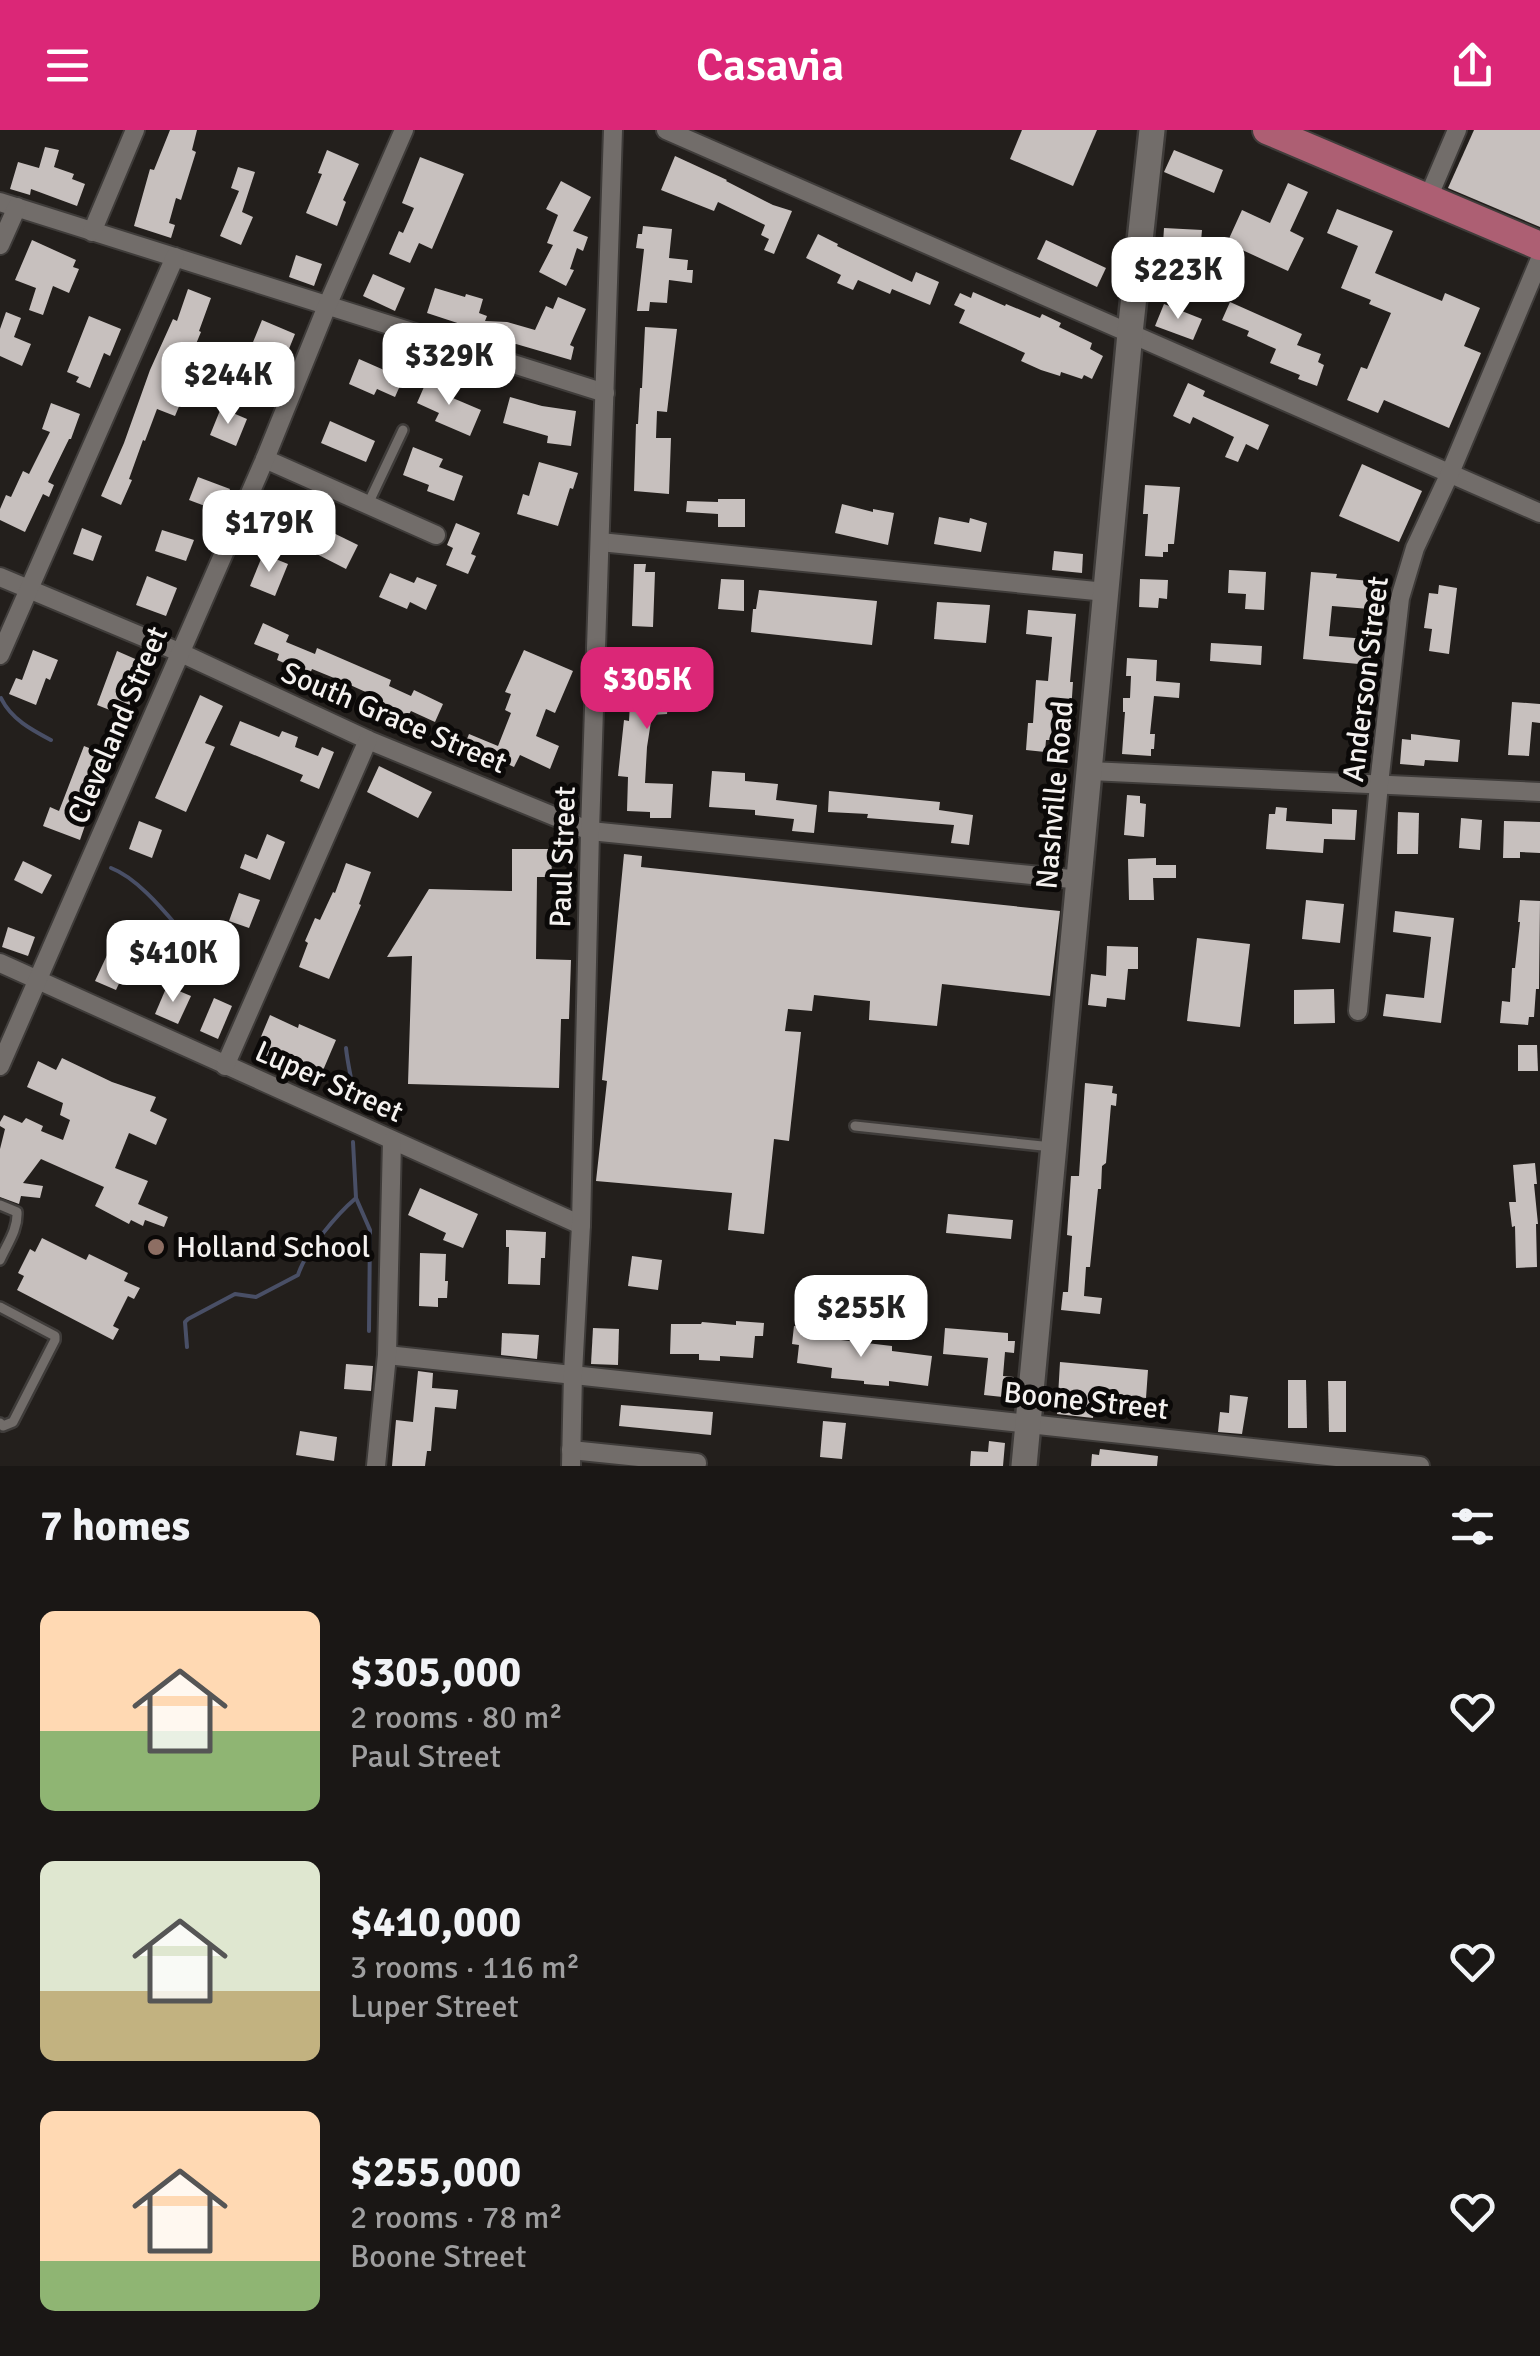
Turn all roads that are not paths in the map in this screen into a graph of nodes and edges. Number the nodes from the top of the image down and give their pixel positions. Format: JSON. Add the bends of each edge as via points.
{"nodes":[{"id":1,"x":135,"y":130,"type":"edge"},
{"id":2,"x":404,"y":130,"type":"edge"},
{"id":3,"x":612,"y":130,"type":"edge"},
{"id":4,"x":666,"y":130,"type":"edge"},
{"id":5,"x":1152,"y":130,"type":"edge"},
{"id":6,"x":1267,"y":130,"type":"edge"},
{"id":7,"x":1457,"y":130,"type":"edge"},
{"id":8,"x":1428,"y":198,"type":"junction"},
{"id":9,"x":8,"y":204,"type":"edge"},
{"id":10,"x":92,"y":232,"type":"junction"},
{"id":11,"x":0,"y":245,"type":"edge"},
{"id":12,"x":1540,"y":246,"type":"edge"},
{"id":13,"x":176,"y":256,"type":"junction"},
{"id":14,"x":1540,"y":260,"type":"edge"},
{"id":15,"x":327,"y":306,"type":"junction"},
{"id":16,"x":1130,"y":333,"type":"junction"},
{"id":17,"x":605,"y":393,"type":"junction"},
{"id":18,"x":402,"y":430,"type":"dead end"},
{"id":19,"x":265,"y":458,"type":"junction"},
{"id":20,"x":1450,"y":473,"type":"junction"},
{"id":21,"x":368,"y":504,"type":"junction"},
{"id":22,"x":1540,"y":513,"type":"edge"},
{"id":23,"x":436,"y":535,"type":"dead end"},
{"id":24,"x":600,"y":542,"type":"junction"},
{"id":25,"x":0,"y":578,"type":"edge"},
{"id":26,"x":28,"y":590,"type":"junction"},
{"id":27,"x":1106,"y":592,"type":"junction"},
{"id":28,"x":179,"y":652,"type":"junction"},
{"id":29,"x":0,"y":656,"type":"edge"},
{"id":30,"x":368,"y":740,"type":"junction"},
{"id":31,"x":1090,"y":771,"type":"junction"},
{"id":32,"x":1379,"y":784,"type":"junction"},
{"id":33,"x":1540,"y":792,"type":"edge"},
{"id":34,"x":590,"y":831,"type":"junction"},
{"id":35,"x":1080,"y":880,"type":"junction"},
{"id":36,"x":0,"y":963,"type":"edge"},
{"id":37,"x":38,"y":980,"type":"junction"},
{"id":38,"x":1358,"y":1011,"type":"dead end"},
{"id":39,"x":0,"y":1066,"type":"edge"},
{"id":40,"x":226,"y":1066,"type":"junction"},
{"id":41,"x":855,"y":1126,"type":"dead end"},
{"id":42,"x":392,"y":1141,"type":"junction"},
{"id":43,"x":1055,"y":1148,"type":"junction"},
{"id":44,"x":0,"y":1205,"type":"edge"},
{"id":45,"x":581,"y":1225,"type":"junction"},
{"id":46,"x":0,"y":1260,"type":"edge"},
{"id":47,"x":0,"y":1306,"type":"edge"},
{"id":48,"x":387,"y":1355,"type":"junction"},
{"id":49,"x":573,"y":1373,"type":"junction"},
{"id":50,"x":1029,"y":1422,"type":"junction"},
{"id":51,"x":0,"y":1423,"type":"edge"},
{"id":52,"x":571,"y":1458,"type":"edge"},
{"id":53,"x":697,"y":1463,"type":"dead end"},
{"id":54,"x":1352,"y":1463,"type":"edge"},
{"id":55,"x":376,"y":1466,"type":"edge"},
{"id":56,"x":1024,"y":1466,"type":"edge"},
{"id":57,"x":1420,"y":1466,"type":"edge"}],
"edges":[{"from":1,"to":10,"type":"street"},
{"from":2,"to":15,"type":"street","name":"Cleveland Street"},
{"from":3,"to":17,"type":"street","name":"Paul Street"},
{"from":4,"to":16,"type":"street"},
{"from":5,"to":16,"type":"main road","name":"Nashville Road"},
{"from":6,"to":8,"type":"main road"},
{"from":7,"to":8,"type":"street"},
{"from":8,"to":12,"type":"main road"},
{"from":9,"to":10,"type":"street"},
{"from":9,"to":11,"type":"street"},
{"from":10,"to":13,"type":"street"},
{"from":13,"to":15,"type":"street"},
{"from":13,"to":26,"type":"street"},
{"from":14,"to":20,"type":"street","name":"Anderson Street"},
{"from":15,"to":17,"type":"street"},
{"from":15,"to":19,"type":"street","name":"Cleveland Street"},
{"from":16,"to":20,"type":"street"},
{"from":16,"to":27,"type":"main road","name":"Nashville Road"},
{"from":17,"to":24,"type":"street","name":"Paul Street"},
{"from":18,"to":21,"type":"lane"},
{"from":19,"to":21,"type":"street"},
{"from":19,"to":28,"type":"street","name":"Cleveland Street"},
{"from":20,"to":22,"type":"street"},
{"from":20,"to":32,"type":"street","name":"Anderson Street","via":[[1400,598]]},
{"from":21,"to":23,"type":"street"},
{"from":24,"to":27,"type":"street"},
{"from":24,"to":34,"type":"street","name":"Paul Street"},
{"from":25,"to":26,"type":"street","name":"South Grace Street"},
{"from":26,"to":28,"type":"street","name":"South Grace Street"},
{"from":26,"to":29,"type":"street"},
{"from":27,"to":31,"type":"main road","name":"Nashville Road"},
{"from":28,"to":30,"type":"street","name":"South Grace Street"},
{"from":28,"to":37,"type":"street","name":"Cleveland Street"},
{"from":30,"to":34,"type":"street","name":"South Grace Street"},
{"from":30,"to":40,"type":"street"},
{"from":31,"to":32,"type":"street"},
{"from":31,"to":35,"type":"main road","name":"Nashville Road"},
{"from":32,"to":33,"type":"street"},
{"from":32,"to":38,"type":"street","name":"Anderson Street"},
{"from":34,"to":35,"type":"street","name":"South Grace Street"},
{"from":34,"to":45,"type":"street","name":"Paul Street"},
{"from":35,"to":43,"type":"main road","name":"Nashville Road"},
{"from":36,"to":37,"type":"street","name":"Luper Street"},
{"from":37,"to":39,"type":"street","name":"Cleveland Street"},
{"from":37,"to":40,"type":"street","name":"Luper Street"},
{"from":40,"to":42,"type":"street","name":"Luper Street"},
{"from":41,"to":43,"type":"lane"},
{"from":42,"to":45,"type":"street","name":"Luper Street"},
{"from":42,"to":48,"type":"street"},
{"from":43,"to":50,"type":"main road","name":"Nashville Road"},
{"from":44,"to":46,"type":"lane","via":[[17,1212]]},
{"from":45,"to":49,"type":"street","name":"Paul Street"},
{"from":47,"to":51,"type":"lane","via":[[55,1340],[12,1422]]},
{"from":48,"to":49,"type":"street","name":"Boone Street"},
{"from":48,"to":55,"type":"street"},
{"from":49,"to":50,"type":"street","name":"Boone Street"},
{"from":49,"to":52,"type":"street","name":"Paul Street"},
{"from":50,"to":54,"type":"street","name":"Boone Street"},
{"from":50,"to":56,"type":"main road","name":"Nashville Road"},
{"from":52,"to":53,"type":"street"},
{"from":54,"to":57,"type":"street","name":"Boone Street"}]}
